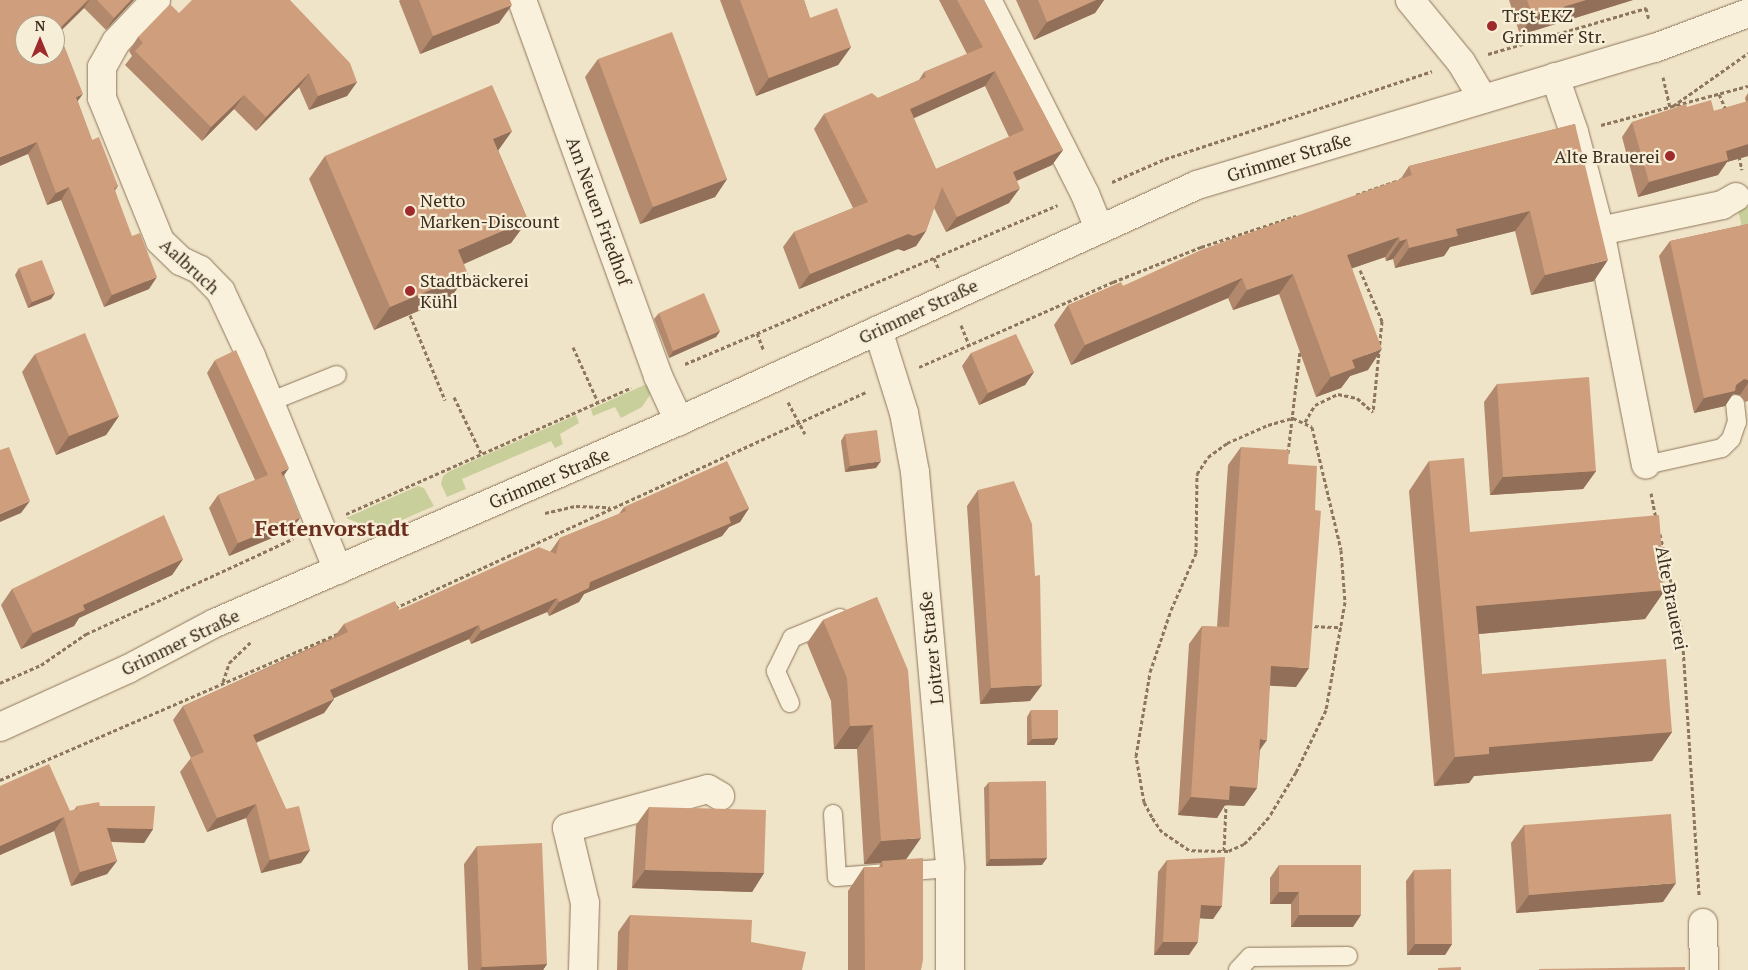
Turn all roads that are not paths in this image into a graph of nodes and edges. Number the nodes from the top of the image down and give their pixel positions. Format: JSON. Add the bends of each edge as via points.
{"nodes":[{"id":1,"x":156,"y":0,"type":"edge"},
{"id":2,"x":522,"y":0,"type":"edge"},
{"id":3,"x":987,"y":0,"type":"edge"},
{"id":4,"x":1410,"y":0,"type":"edge"},
{"id":5,"x":1748,"y":13,"type":"edge"},
{"id":6,"x":1555,"y":78,"type":"junction"},
{"id":7,"x":1483,"y":99,"type":"junction"},
{"id":8,"x":1741,"y":188,"type":"road end"},
{"id":9,"x":1098,"y":228,"type":"junction"},
{"id":10,"x":1600,"y":231,"type":"junction"},
{"id":11,"x":878,"y":330,"type":"junction"},
{"id":12,"x":337,"y":374,"type":"dead end"},
{"id":13,"x":269,"y":402,"type":"junction"},
{"id":14,"x":1734,"y":404,"type":"edge"},
{"id":15,"x":679,"y":421,"type":"junction"},
{"id":16,"x":1646,"y":465,"type":"joint"},
{"id":17,"x":338,"y":570,"type":"junction"},
{"id":18,"x":860,"y":609,"type":"edge"},
{"id":19,"x":790,"y":704,"type":"dead end"},
{"id":20,"x":0,"y":727,"type":"edge"},
{"id":21,"x":720,"y":796,"type":"dead end"},
{"id":22,"x":833,"y":814,"type":"dead end"},
{"id":23,"x":950,"y":868,"type":"junction"},
{"id":24,"x":1703,"y":923,"type":"road end"},
{"id":25,"x":1348,"y":956,"type":"dead end"},
{"id":26,"x":583,"y":970,"type":"edge"},
{"id":27,"x":950,"y":970,"type":"edge"},
{"id":28,"x":1238,"y":970,"type":"edge"},
{"id":29,"x":1704,"y":970,"type":"edge"}],
"edges":[{"from":1,"to":13,"type":"main road","name":"Aalbruch","via":[[116,42],[102,67],[102,98],[160,241],[181,261],[200,270],[221,292]]},
{"from":2,"to":15,"type":"main road","name":"Am Neuen Friedhof","via":[[658,376]]},
{"from":3,"to":9,"type":"main road","via":[[1085,194]]},
{"from":4,"to":7,"type":"main road","via":[[1461,62]]},
{"from":5,"to":6,"type":"main road","name":"Grimmer Straße","via":[[1655,48]]},
{"from":6,"to":7,"type":"main road","name":"Grimmer Straße"},
{"from":6,"to":10,"type":"main road","via":[[1574,132]]},
{"from":7,"to":9,"type":"main road","name":"Grimmer Straße","via":[[1197,185]]},
{"from":8,"to":10,"type":"main road","via":[[1722,205]]},
{"from":9,"to":11,"type":"main road","name":"Grimmer Straße"},
{"from":10,"to":16,"type":"main road"},
{"from":11,"to":15,"type":"main road","name":"Grimmer Straße"},
{"from":11,"to":23,"type":"main road","name":"Loitzer Straße","via":[[894,378],[915,472]]},
{"from":12,"to":13,"type":"lane"},
{"from":13,"to":17,"type":"main road","name":"Aalbruch"},
{"from":14,"to":16,"type":"lane","via":[[1737,422],[1731,439],[1722,448]]},
{"from":15,"to":17,"type":"main road","name":"Grimmer Straße"},
{"from":17,"to":20,"type":"main road","name":"Grimmer Straße","via":[[215,623],[128,669]]},
{"from":18,"to":19,"type":"lane","via":[[792,638],[776,671]]},
{"from":21,"to":26,"type":"main road","via":[[708,789],[567,828],[585,903]]},
{"from":22,"to":23,"type":"lane","via":[[837,877]]},
{"from":23,"to":27,"type":"main road","name":"Loitzer Straße"},
{"from":24,"to":29,"type":"main road"},
{"from":25,"to":28,"type":"lane","via":[[1250,957]]}]}
